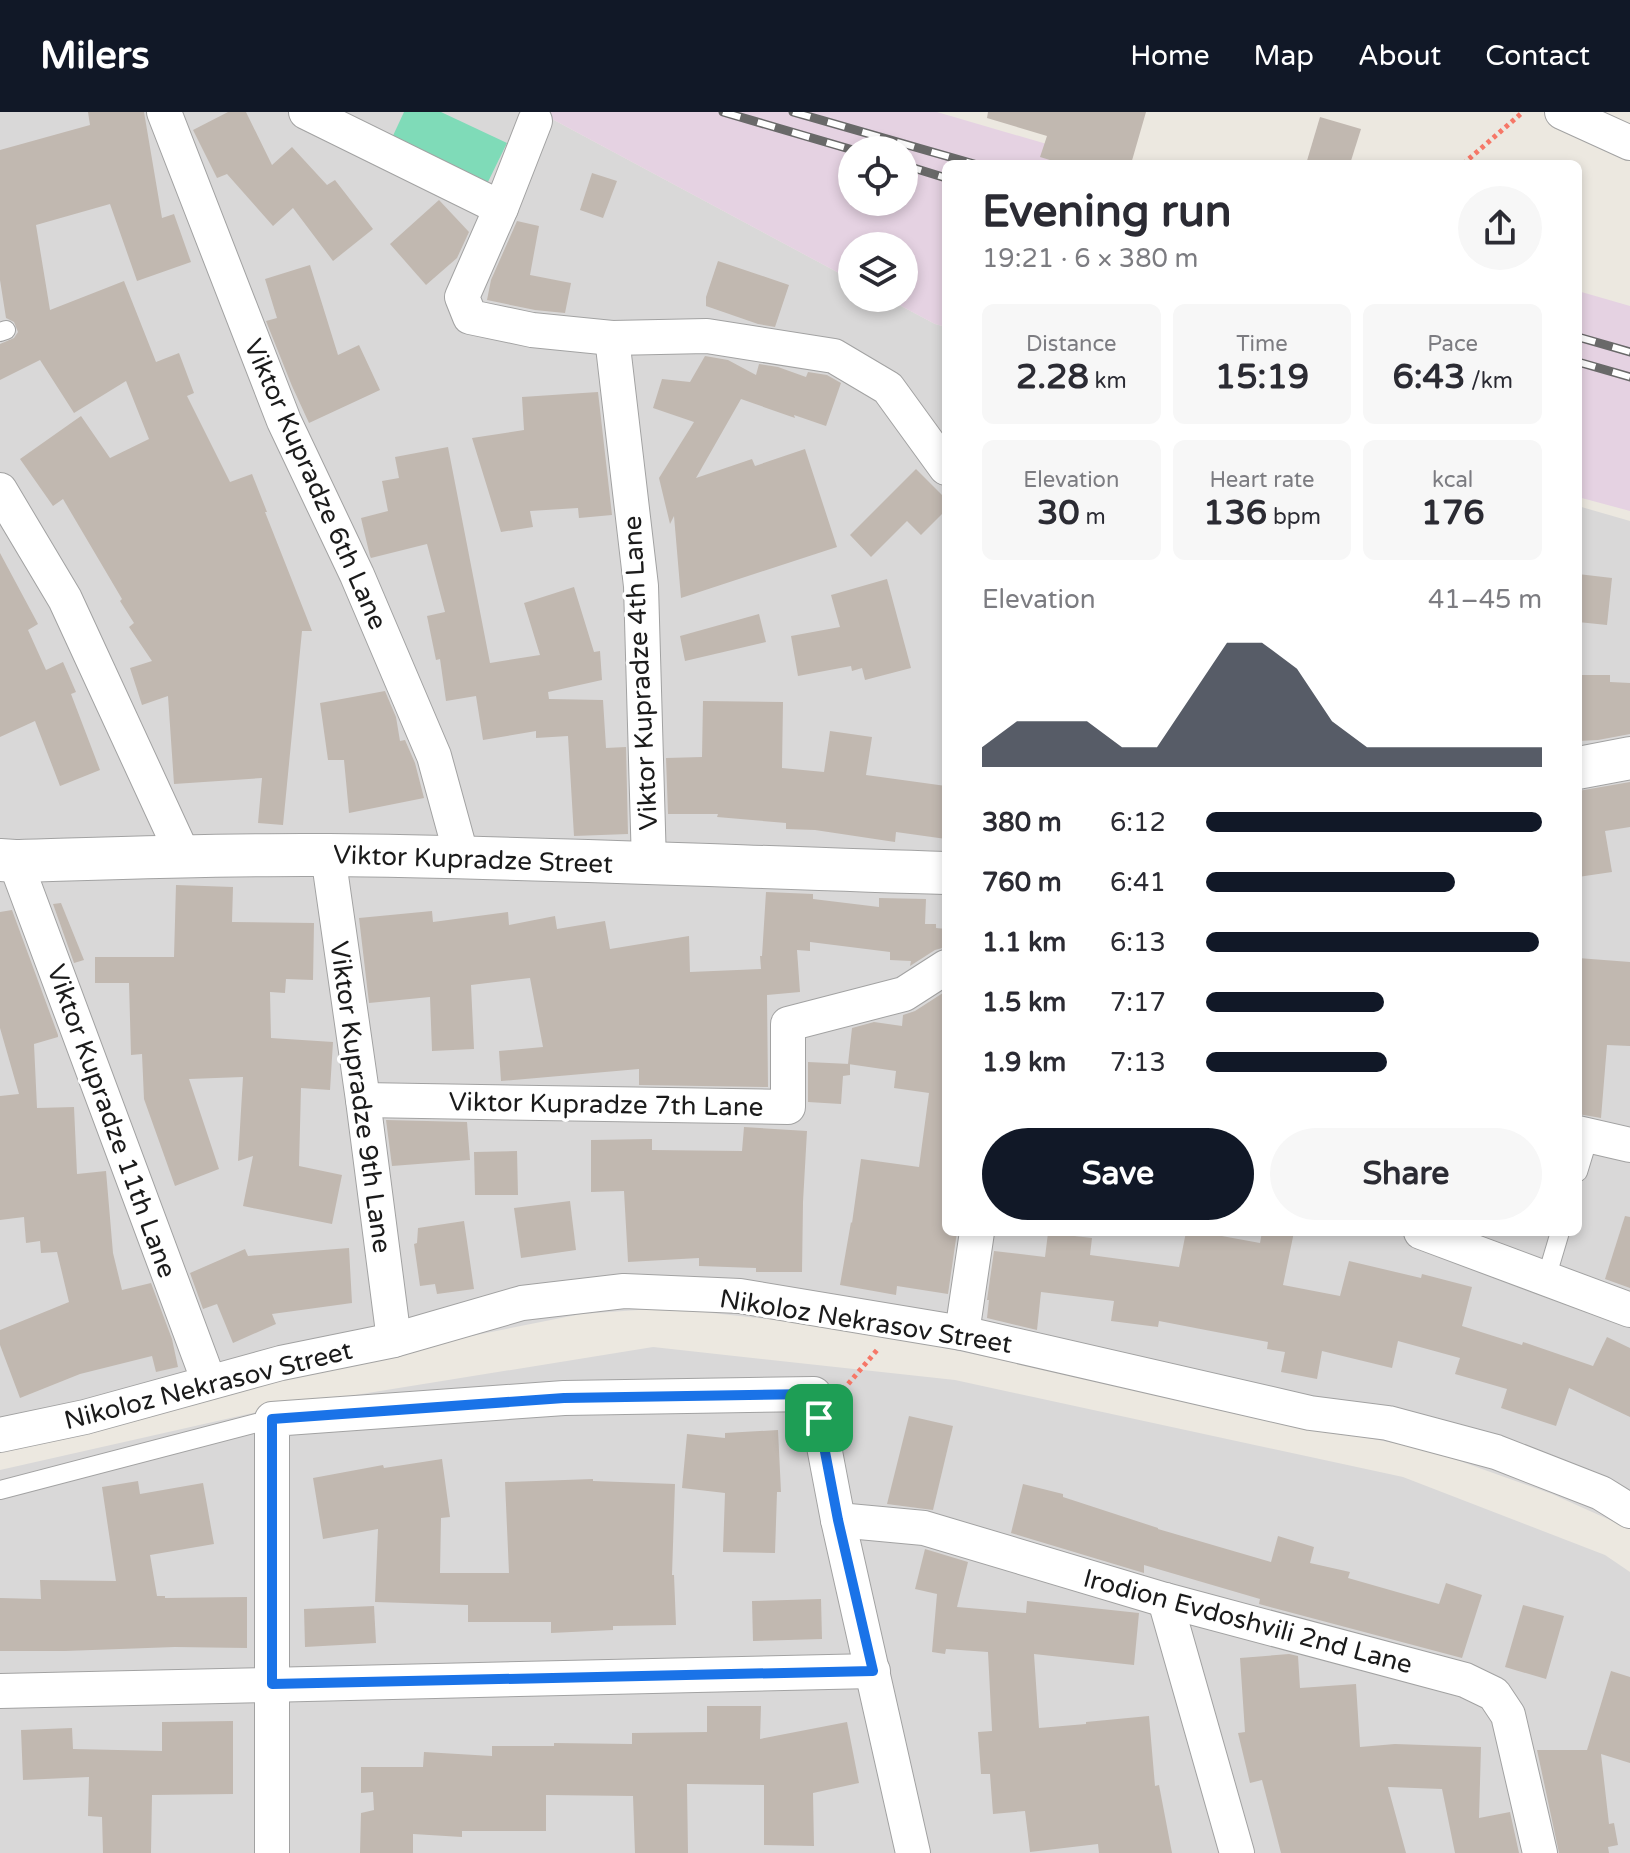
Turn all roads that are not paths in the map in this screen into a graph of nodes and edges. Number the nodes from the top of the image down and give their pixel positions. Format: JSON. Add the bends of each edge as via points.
{"nodes":[{"id":1,"x":164,"y":112,"type":"edge"},
{"id":2,"x":306,"y":112,"type":"edge"},
{"id":3,"x":1562,"y":112,"type":"edge"},
{"id":4,"x":535,"y":121,"type":"dead end"},
{"id":5,"x":1630,"y":143,"type":"edge"},
{"id":6,"x":501,"y":208,"type":"junction"},
{"id":7,"x":612,"y":338,"type":"junction"},
{"id":8,"x":942,"y":462,"type":"edge"},
{"id":9,"x":0,"y":490,"type":"edge"},
{"id":10,"x":1630,"y":758,"type":"edge"},
{"id":11,"x":1582,"y":767,"type":"edge"},
{"id":12,"x":183,"y":855,"type":"junction"},
{"id":13,"x":328,"y":855,"type":"junction"},
{"id":14,"x":462,"y":858,"type":"junction"},
{"id":15,"x":8,"y":860,"type":"edge"},
{"id":16,"x":649,"y":864,"type":"junction"},
{"id":17,"x":942,"y":873,"type":"edge"},
{"id":18,"x":942,"y":970,"type":"edge"},
{"id":19,"x":363,"y":1100,"type":"junction"},
{"id":20,"x":1583,"y":1134,"type":"edge"},
{"id":21,"x":1630,"y":1145,"type":"edge"},
{"id":22,"x":976,"y":1236,"type":"edge"},
{"id":23,"x":1432,"y":1236,"type":"edge"},
{"id":24,"x":1559,"y":1236,"type":"edge"},
{"id":25,"x":1546,"y":1279,"type":"junction"},
{"id":26,"x":1630,"y":1310,"type":"edge"},
{"id":27,"x":962,"y":1333,"type":"junction"},
{"id":28,"x":394,"y":1340,"type":"junction"},
{"id":29,"x":209,"y":1382,"type":"junction"},
{"id":30,"x":272,"y":1419,"type":"junction"},
{"id":31,"x":0,"y":1435,"type":"edge"},
{"id":32,"x":0,"y":1490,"type":"edge"},
{"id":33,"x":1630,"y":1511,"type":"edge"},
{"id":34,"x":838,"y":1520,"type":"junction"},
{"id":35,"x":1165,"y":1600,"type":"junction"},
{"id":36,"x":873,"y":1671,"type":"junction"},
{"id":37,"x":272,"y":1684,"type":"junction"},
{"id":38,"x":0,"y":1691,"type":"edge"},
{"id":39,"x":272,"y":1853,"type":"edge"},
{"id":40,"x":913,"y":1853,"type":"edge"},
{"id":41,"x":1237,"y":1853,"type":"edge"},
{"id":42,"x":1540,"y":1853,"type":"edge"}],
"edges":[{"from":1,"to":14,"type":"street","name":"Viktor Kupradze 6th Lane","via":[[284,421],[434,756]]},
{"from":2,"to":6,"type":"street"},
{"from":3,"to":5,"type":"street"},
{"from":4,"to":6,"type":"street"},
{"from":6,"to":7,"type":"street","via":[[462,297],[470,317]]},
{"from":7,"to":8,"type":"street","via":[[707,336],[834,356],[888,388]]},
{"from":7,"to":16,"type":"street","name":"Viktor Kupradze 4th Lane","via":[[641,586]]},
{"from":9,"to":12,"type":"street","via":[[65,599]]},
{"from":10,"to":11,"type":"street"},
{"from":12,"to":13,"type":"street","name":"Viktor Kupradze Street"},
{"from":12,"to":15,"type":"street","name":"Viktor Kupradze Street"},
{"from":13,"to":14,"type":"street","name":"Viktor Kupradze Street"},
{"from":13,"to":19,"type":"street","name":"Viktor Kupradze 9th Lane"},
{"from":14,"to":16,"type":"street","name":"Viktor Kupradze Street"},
{"from":15,"to":29,"type":"street","name":"Viktor Kupradze 11th Lane"},
{"from":16,"to":17,"type":"street","name":"Viktor Kupradze Street"},
{"from":18,"to":19,"type":"street","name":"Viktor Kupradze 7th Lane","via":[[904,994],[788,1024],[788,1107]]},
{"from":19,"to":28,"type":"street","name":"Viktor Kupradze 9th Lane"},
{"from":20,"to":21,"type":"street"},
{"from":22,"to":27,"type":"street"},
{"from":23,"to":25,"type":"street"},
{"from":24,"to":25,"type":"lane"},
{"from":25,"to":26,"type":"street"},
{"from":27,"to":28,"type":"street","name":"Nikoloz Nekrasov Street","via":[[740,1296],[624,1291],[522,1303]]},
{"from":27,"to":33,"type":"street","name":"Nikoloz Nekrasov Street","via":[[1310,1413],[1388,1423],[1496,1452],[1601,1493]]},
{"from":28,"to":29,"type":"street","name":"Nikoloz Nekrasov Street"},
{"from":29,"to":31,"type":"street","name":"Nikoloz Nekrasov Street"},
{"from":30,"to":32,"type":"lane"},
{"from":30,"to":34,"type":"street","via":[[564,1398],[814,1394]]},
{"from":30,"to":37,"type":"street"},
{"from":34,"to":35,"type":"street","name":"Irodion Evdoshvili 2nd Lane","via":[[924,1528]]},
{"from":34,"to":36,"type":"street"},
{"from":35,"to":41,"type":"street"},
{"from":35,"to":42,"type":"street","name":"Irodion Evdoshvili 2nd Lane","via":[[1465,1680],[1494,1694],[1508,1715]]},
{"from":36,"to":37,"type":"street"},
{"from":36,"to":40,"type":"street"},
{"from":37,"to":38,"type":"street"},
{"from":37,"to":39,"type":"street"}]}
